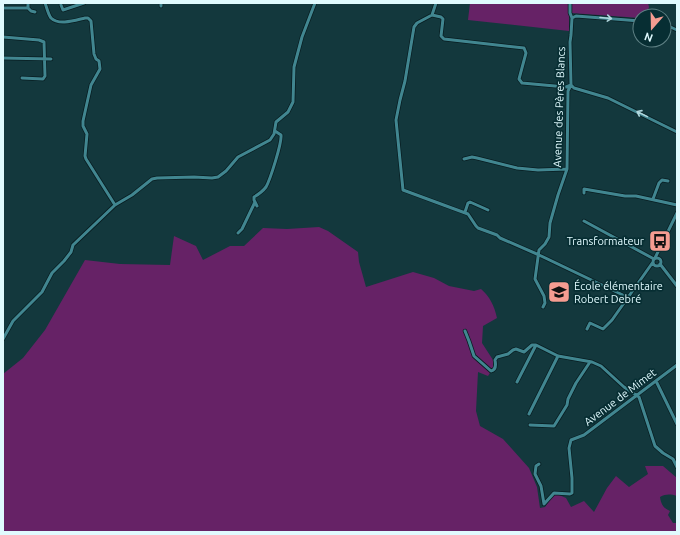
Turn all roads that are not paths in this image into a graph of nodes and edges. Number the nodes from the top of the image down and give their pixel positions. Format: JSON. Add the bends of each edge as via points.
{"nodes":[{"id":1,"x":28,"y":3,"type":"edge"},
{"id":2,"x":45,"y":3,"type":"edge"},
{"id":3,"x":84,"y":3,"type":"edge"},
{"id":4,"x":315,"y":3,"type":"edge"},
{"id":5,"x":436,"y":3,"type":"edge"},
{"id":6,"x":570,"y":3,"type":"edge"},
{"id":7,"x":77,"y":4,"type":"edge"},
{"id":8,"x":61,"y":5,"type":"dead end"},
{"id":9,"x":4,"y":8,"type":"dead end"},
{"id":10,"x":28,"y":8,"type":"junction"},
{"id":11,"x":35,"y":12,"type":"dead end"},
{"id":12,"x":432,"y":15,"type":"junction"},
{"id":13,"x":572,"y":18,"type":"junction"},
{"id":14,"x":632,"y":20,"type":"edge"},
{"id":15,"x":3,"y":37,"type":"edge"},
{"id":16,"x":3,"y":58,"type":"edge"},
{"id":17,"x":45,"y":59,"type":"junction"},
{"id":18,"x":51,"y":59,"type":"dead end"},
{"id":19,"x":22,"y":78,"type":"dead end"},
{"id":20,"x":570,"y":85,"type":"junction"},
{"id":21,"x":275,"y":131,"type":"junction"},
{"id":22,"x":677,"y":132,"type":"edge"},
{"id":23,"x":464,"y":159,"type":"dead end"},
{"id":24,"x":567,"y":170,"type":"junction"},
{"id":25,"x":668,"y":181,"type":"dead end"},
{"id":26,"x":584,"y":193,"type":"dead end"},
{"id":27,"x":653,"y":199,"type":"junction"},
{"id":28,"x":114,"y":205,"type":"junction"},
{"id":29,"x":677,"y":205,"type":"edge"},
{"id":30,"x":488,"y":210,"type":"dead end"},
{"id":31,"x":465,"y":212,"type":"junction"},
{"id":32,"x":677,"y":213,"type":"edge"},
{"id":33,"x":584,"y":221,"type":"dead end"},
{"id":34,"x":238,"y":233,"type":"dead end"},
{"id":35,"x":659,"y":251,"type":"junction"},
{"id":36,"x":539,"y":255,"type":"junction"},
{"id":37,"x":660,"y":258,"type":"junction"},
{"id":38,"x":654,"y":261,"type":"junction"},
{"id":39,"x":660,"y":264,"type":"junction"},
{"id":40,"x":677,"y":286,"type":"edge"},
{"id":41,"x":627,"y":297,"type":"junction"},
{"id":42,"x":543,"y":307,"type":"dead end"},
{"id":43,"x":587,"y":329,"type":"dead end"},
{"id":44,"x":465,"y":332,"type":"dead end"},
{"id":45,"x":3,"y":339,"type":"edge"},
{"id":46,"x":536,"y":345,"type":"junction"},
{"id":47,"x":558,"y":356,"type":"junction"},
{"id":48,"x":590,"y":362,"type":"junction"},
{"id":49,"x":676,"y":366,"type":"edge"},
{"id":50,"x":677,"y":371,"type":"edge"},
{"id":51,"x":656,"y":381,"type":"junction"},
{"id":52,"x":517,"y":382,"type":"dead end"},
{"id":53,"x":636,"y":396,"type":"junction"},
{"id":54,"x":529,"y":414,"type":"dead end"},
{"id":55,"x":677,"y":424,"type":"edge"},
{"id":56,"x":530,"y":426,"type":"dead end"},
{"id":57,"x":539,"y":464,"type":"dead end"},
{"id":58,"x":677,"y":467,"type":"edge"}],
"edges":[{"from":1,"to":10,"type":"street"},
{"from":2,"to":28,"type":"street","via":[[50,16],[57,21],[85,18],[91,21],[94,54],[100,69],[92,85],[83,121],[87,134],[85,156]]},
{"from":3,"to":7,"type":"street"},
{"from":4,"to":21,"type":"street","via":[[294,67],[293,102],[288,112],[276,122]]},
{"from":5,"to":12,"type":"street"},
{"from":6,"to":13,"type":"street","name":"Avenue des Pères Blancs"},
{"from":7,"to":8,"type":"street","via":[[63,10]]},
{"from":9,"to":10,"type":"street"},
{"from":10,"to":11,"type":"street"},
{"from":12,"to":20,"type":"street","via":[[443,19],[441,36],[444,39],[524,48],[526,53],[519,78],[522,83],[566,87]]},
{"from":12,"to":31,"type":"street","via":[[414,27],[397,111],[404,190]]},
{"from":13,"to":14,"type":"street","one_way":true,"via":[[576,16]]},
{"from":13,"to":20,"type":"street","name":"Avenue des Pères Blancs"},
{"from":15,"to":17,"type":"street","via":[[42,40]]},
{"from":16,"to":17,"type":"street"},
{"from":17,"to":18,"type":"street"},
{"from":17,"to":19,"type":"street","via":[[43,79]]},
{"from":22,"to":20,"type":"street","one_way":true,"via":[[608,98]]},
{"from":20,"to":24,"type":"street","name":"Avenue des Pères Blancs"},
{"from":21,"to":28,"type":"street","via":[[270,140],[238,157],[218,176],[152,179]]},
{"from":21,"to":34,"type":"street","via":[[281,138],[272,174],[265,188],[254,197],[256,204]]},
{"from":23,"to":24,"type":"street","via":[[472,157],[517,168]]},
{"from":24,"to":36,"type":"street","name":"Avenue des Pères Blancs","via":[[552,216],[549,237],[539,250]]},
{"from":25,"to":27,"type":"street","via":[[662,180],[659,183]]},
{"from":26,"to":27,"type":"street","via":[[584,189]]},
{"from":27,"to":29,"type":"street"},
{"from":28,"to":45,"type":"street","via":[[73,245],[52,273],[42,292],[13,321]]},
{"from":30,"to":31,"type":"street","via":[[470,202]]},
{"from":31,"to":36,"type":"street","via":[[471,216],[478,228]]},
{"from":32,"to":35,"type":"street"},
{"from":33,"to":38,"type":"street"},
{"from":35,"to":37,"type":"street"},
{"from":35,"to":38,"type":"street"},
{"from":36,"to":41,"type":"street"},
{"from":36,"to":42,"type":"street","name":"Avenue des Pères Blancs","via":[[535,279],[544,296]]},
{"from":37,"to":38,"type":"street"},
{"from":37,"to":39,"type":"street"},
{"from":38,"to":39,"type":"street"},
{"from":38,"to":41,"type":"street"},
{"from":39,"to":40,"type":"street"},
{"from":41,"to":43,"type":"street","via":[[604,329],[591,323]]},
{"from":44,"to":46,"type":"street","via":[[474,356],[491,371],[496,365],[496,358],[516,349],[524,352],[532,345]]},
{"from":46,"to":47,"type":"street"},
{"from":46,"to":52,"type":"street"},
{"from":47,"to":48,"type":"street"},
{"from":47,"to":54,"type":"street"},
{"from":48,"to":53,"type":"street","via":[[601,366]]},
{"from":48,"to":56,"type":"street","via":[[554,426]]},
{"from":49,"to":50,"type":"street"},
{"from":49,"to":51,"type":"street","name":"Avenue de Mimet"},
{"from":51,"to":53,"type":"street","name":"Avenue de Mimet"},
{"from":51,"to":55,"type":"street"},
{"from":53,"to":57,"type":"street","name":"Avenue de Mimet","via":[[584,435],[571,440],[569,448],[572,493],[554,493],[544,504],[541,486],[535,474],[536,466]]},
{"from":53,"to":58,"type":"street","via":[[639,397],[655,446],[673,459]]}]}
